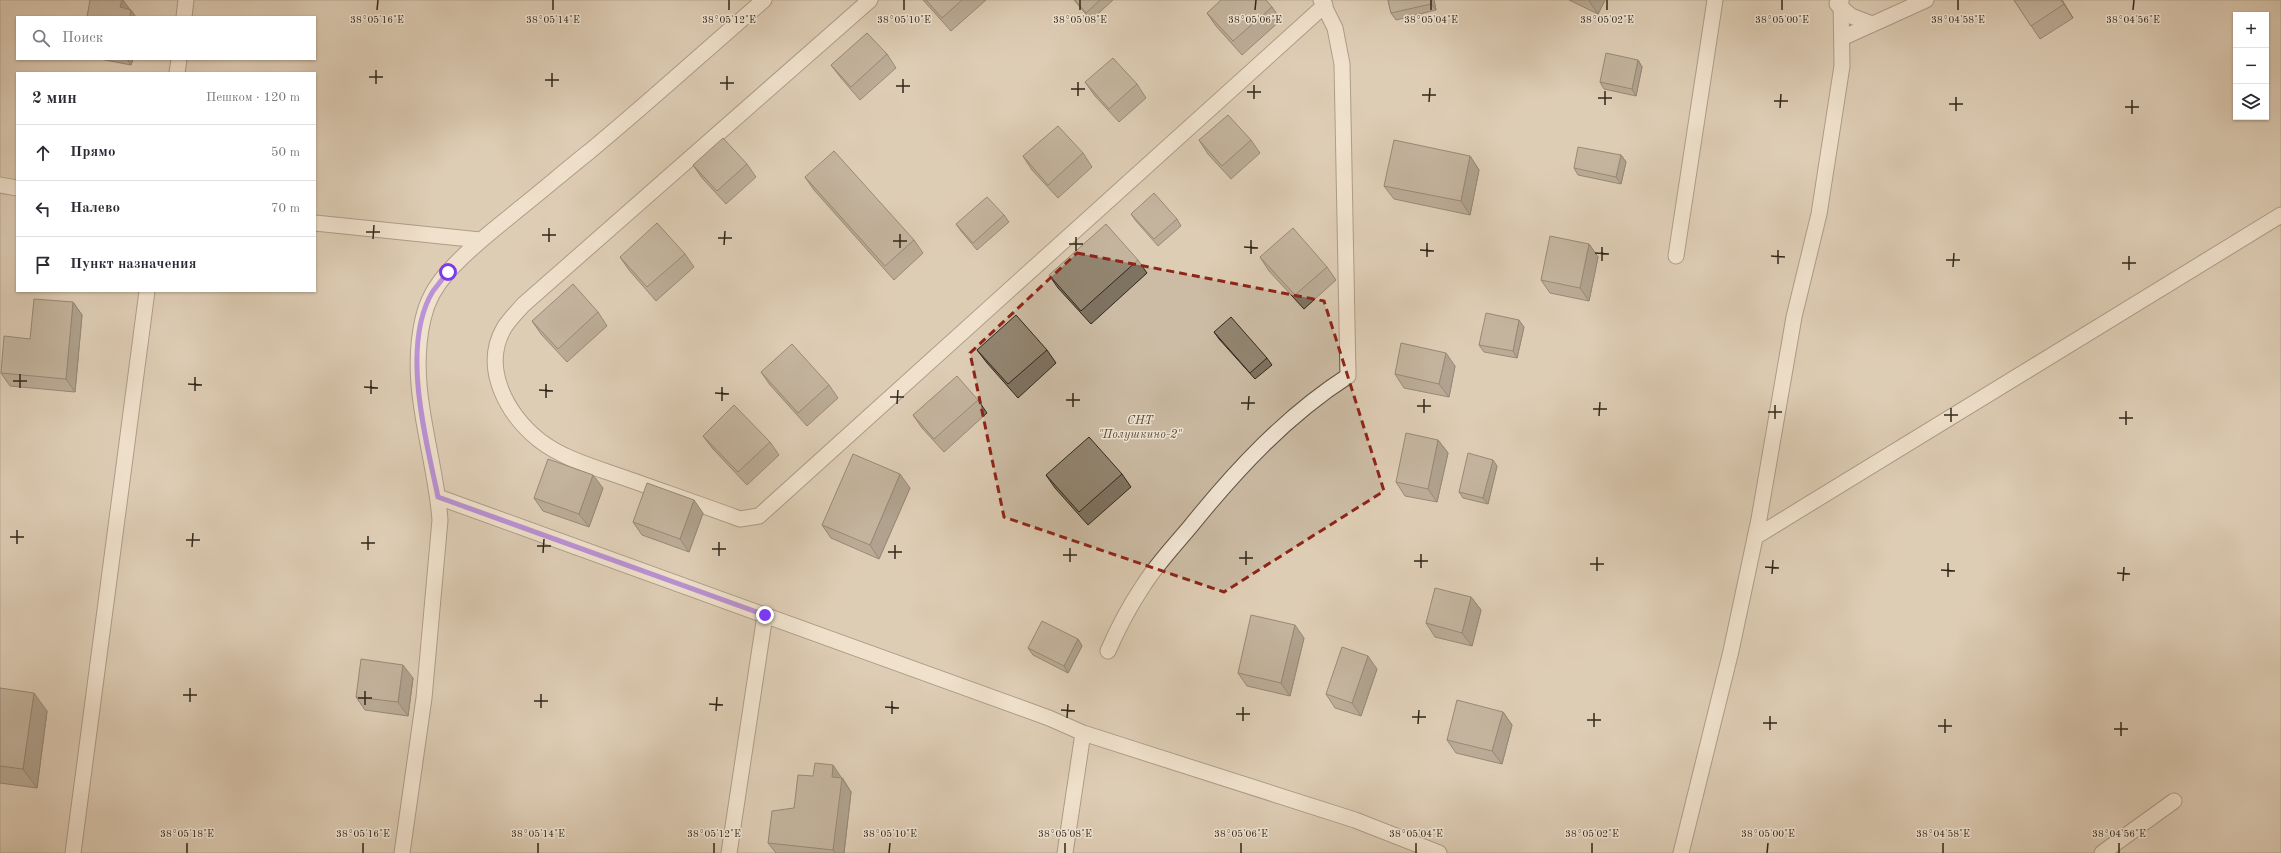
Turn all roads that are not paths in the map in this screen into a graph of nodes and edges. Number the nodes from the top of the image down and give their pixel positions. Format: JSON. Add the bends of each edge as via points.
{"nodes":[{"id":1,"x":186,"y":0,"type":"edge"},
{"id":2,"x":764,"y":0,"type":"edge"},
{"id":3,"x":870,"y":0,"type":"edge"},
{"id":4,"x":1715,"y":0,"type":"edge"},
{"id":5,"x":1926,"y":0,"type":"edge"},
{"id":6,"x":1323,"y":3,"type":"edge"},
{"id":7,"x":1838,"y":3,"type":"edge"},
{"id":8,"x":184,"y":16,"type":"edge"},
{"id":9,"x":1872,"y":24,"type":"junction"},
{"id":10,"x":1842,"y":38,"type":"junction"},
{"id":11,"x":178,"y":60,"type":"edge"},
{"id":12,"x":177,"y":72,"type":"edge"},
{"id":13,"x":0,"y":185,"type":"edge"},
{"id":14,"x":16,"y":188,"type":"edge"},
{"id":15,"x":2281,"y":215,"type":"edge"},
{"id":16,"x":316,"y":223,"type":"edge"},
{"id":17,"x":480,"y":240,"type":"junction"},
{"id":18,"x":1676,"y":256,"type":"dead end"},
{"id":19,"x":147,"y":292,"type":"edge"},
{"id":20,"x":438,"y":497,"type":"junction"},
{"id":21,"x":1755,"y":537,"type":"junction"},
{"id":22,"x":765,"y":615,"type":"junction"},
{"id":23,"x":1108,"y":650,"type":"dead end"},
{"id":24,"x":1083,"y":734,"type":"junction"},
{"id":25,"x":2174,"y":801,"type":"dead end"},
{"id":26,"x":73,"y":853,"type":"edge"},
{"id":27,"x":402,"y":853,"type":"edge"},
{"id":28,"x":729,"y":853,"type":"edge"},
{"id":29,"x":1065,"y":853,"type":"edge"},
{"id":30,"x":1439,"y":853,"type":"edge"},
{"id":31,"x":1681,"y":853,"type":"edge"},
{"id":32,"x":2102,"y":853,"type":"edge"}],
"edges":[{"from":1,"to":8,"type":"lane"},
{"from":2,"to":17,"type":"lane","via":[[596,146]]},
{"from":3,"to":6,"type":"lane","via":[[523,304],[504,328],[496,349],[495,371],[501,391],[518,419],[540,440],[590,466],[740,519],[759,516]]},
{"from":4,"to":18,"type":"lane"},
{"from":5,"to":9,"type":"lane"},
{"from":6,"to":23,"type":"lane","via":[[1335,28],[1342,64],[1348,376],[1318,396],[1277,431],[1223,486],[1143,585],[1121,621]]},
{"from":7,"to":9,"type":"lane","via":[[1851,16]]},
{"from":7,"to":10,"type":"lane"},
{"from":9,"to":10,"type":"lane"},
{"from":10,"to":21,"type":"lane","via":[[1842,66],[1820,214],[1794,317]]},
{"from":11,"to":12,"type":"lane"},
{"from":13,"to":14,"type":"lane"},
{"from":15,"to":21,"type":"lane"},
{"from":16,"to":17,"type":"lane"},
{"from":17,"to":20,"type":"lane","via":[[448,272],[433,292],[423,317],[417,379],[422,420]]},
{"from":19,"to":26,"type":"lane"},
{"from":20,"to":22,"type":"lane"},
{"from":20,"to":27,"type":"lane","via":[[440,520],[424,698]]},
{"from":21,"to":31,"type":"lane","via":[[1731,651]]},
{"from":22,"to":24,"type":"lane","via":[[1049,718]]},
{"from":22,"to":28,"type":"lane"},
{"from":24,"to":29,"type":"lane"},
{"from":24,"to":30,"type":"lane","via":[[1355,820]]},
{"from":25,"to":32,"type":"lane"}]}
